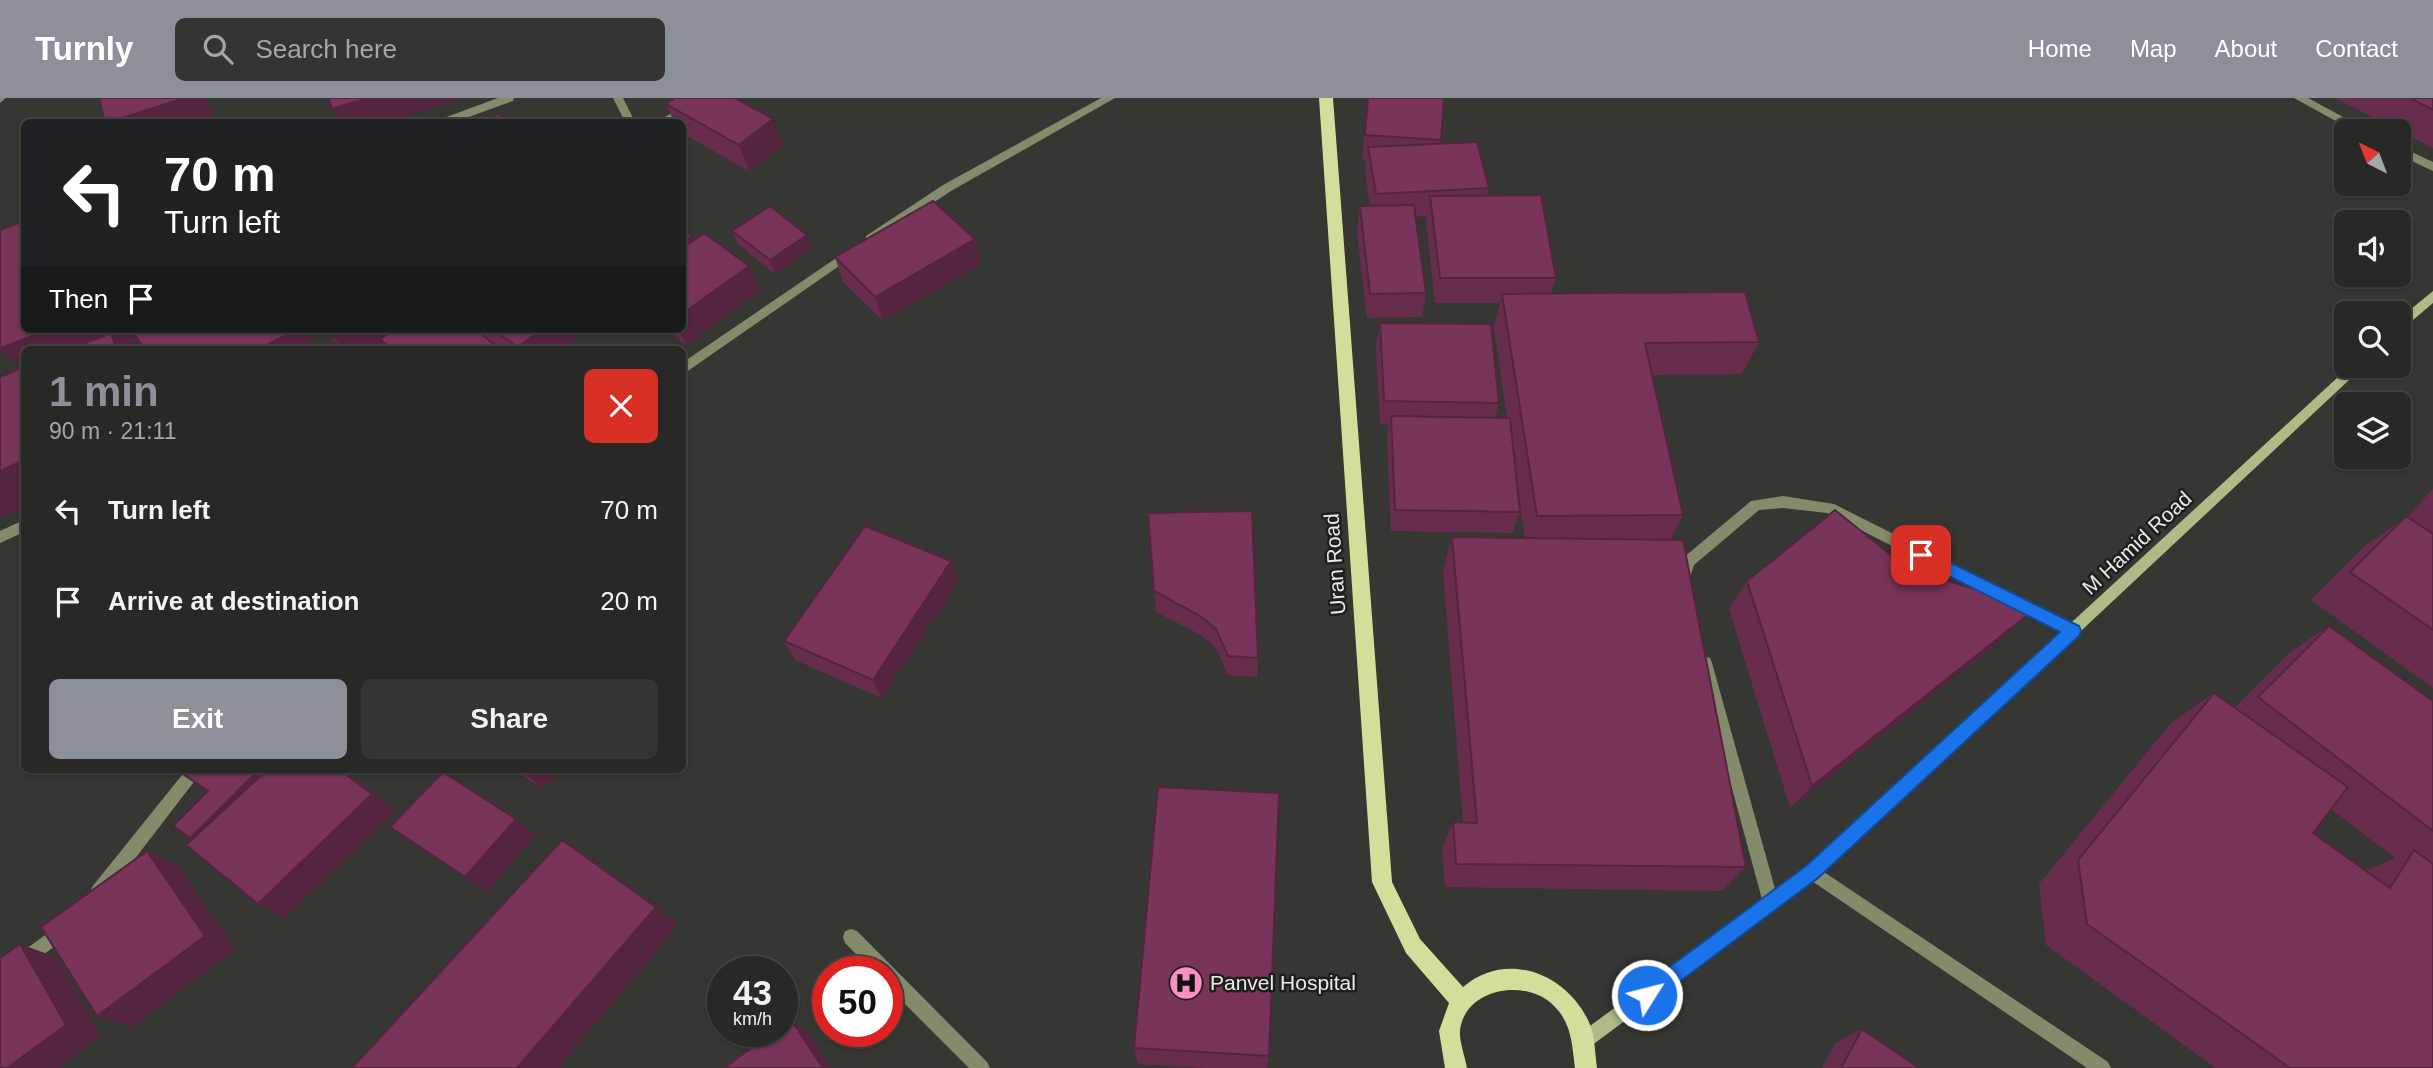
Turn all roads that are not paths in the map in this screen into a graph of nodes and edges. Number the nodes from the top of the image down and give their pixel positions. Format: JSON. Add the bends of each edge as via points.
{"nodes":[{"id":1,"x":509,"y":98,"type":"edge"},
{"id":2,"x":618,"y":98,"type":"edge"},
{"id":3,"x":704,"y":98,"type":"edge"},
{"id":4,"x":1110,"y":98,"type":"edge"},
{"id":5,"x":1326,"y":98,"type":"edge"},
{"id":6,"x":2299,"y":98,"type":"edge"},
{"id":7,"x":453,"y":119,"type":"edge"},
{"id":8,"x":628,"y":119,"type":"edge"},
{"id":9,"x":671,"y":119,"type":"edge"},
{"id":10,"x":2340,"y":119,"type":"edge"},
{"id":11,"x":2412,"y":156,"type":"edge"},
{"id":12,"x":2433,"y":167,"type":"edge"},
{"id":13,"x":2433,"y":296,"type":"edge"},
{"id":14,"x":2411,"y":316,"type":"edge"},
{"id":15,"x":686,"y":367,"type":"edge"},
{"id":16,"x":2345,"y":378,"type":"edge"},
{"id":17,"x":21,"y":527,"type":"edge"},
{"id":18,"x":0,"y":537,"type":"edge"},
{"id":19,"x":1686,"y":594,"type":"edge"},
{"id":20,"x":2073,"y":631,"type":"junction"},
{"id":21,"x":1701,"y":646,"type":"edge"},
{"id":22,"x":193,"y":773,"type":"edge"},
{"id":23,"x":1812,"y":872,"type":"junction"},
{"id":24,"x":1771,"y":903,"type":"junction"},
{"id":25,"x":851,"y":937,"type":"dead end"},
{"id":26,"x":869,"y":956,"type":"edge"},
{"id":27,"x":0,"y":978,"type":"edge"},
{"id":28,"x":903,"y":990,"type":"edge"},
{"id":29,"x":1461,"y":1000,"type":"junction"},
{"id":30,"x":1586,"y":1040,"type":"junction"},
{"id":31,"x":981,"y":1068,"type":"edge"},
{"id":32,"x":1456,"y":1068,"type":"edge"},
{"id":33,"x":1586,"y":1068,"type":"edge"},
{"id":34,"x":2102,"y":1068,"type":"edge"}],
"edges":[{"from":1,"to":7,"type":"street"},
{"from":2,"to":8,"type":"street"},
{"from":3,"to":9,"type":"street"},
{"from":4,"to":15,"type":"street","via":[[947,188]]},
{"from":5,"to":29,"type":"main road","name":"Uran Road","via":[[1382,882],[1401,930],[1429,970]]},
{"from":6,"to":10,"type":"street"},
{"from":11,"to":12,"type":"street"},
{"from":13,"to":14,"type":"main road"},
{"from":16,"to":20,"type":"main road","name":"M Hamid Road"},
{"from":17,"to":18,"type":"street"},
{"from":19,"to":20,"type":"street","via":[[1683,581],[1688,562],[1756,505],[1783,502],[1829,509]]},
{"from":20,"to":23,"type":"main road","name":"M Hamid Road"},
{"from":21,"to":24,"type":"street"},
{"from":22,"to":27,"type":"street","via":[[83,912]]},
{"from":23,"to":24,"type":"main road","name":"M Hamid Road"},
{"from":23,"to":34,"type":"street"},
{"from":24,"to":30,"type":"main road","name":"M Hamid Road"},
{"from":25,"to":26,"type":"street"},
{"from":28,"to":31,"type":"street"},
{"from":29,"to":30,"type":"main road","via":[[1480,985],[1504,977],[1531,980],[1555,993],[1574,1013]]},
{"from":29,"to":32,"type":"main road","via":[[1450,1025],[1450,1053]]},
{"from":30,"to":33,"type":"main road"}]}
